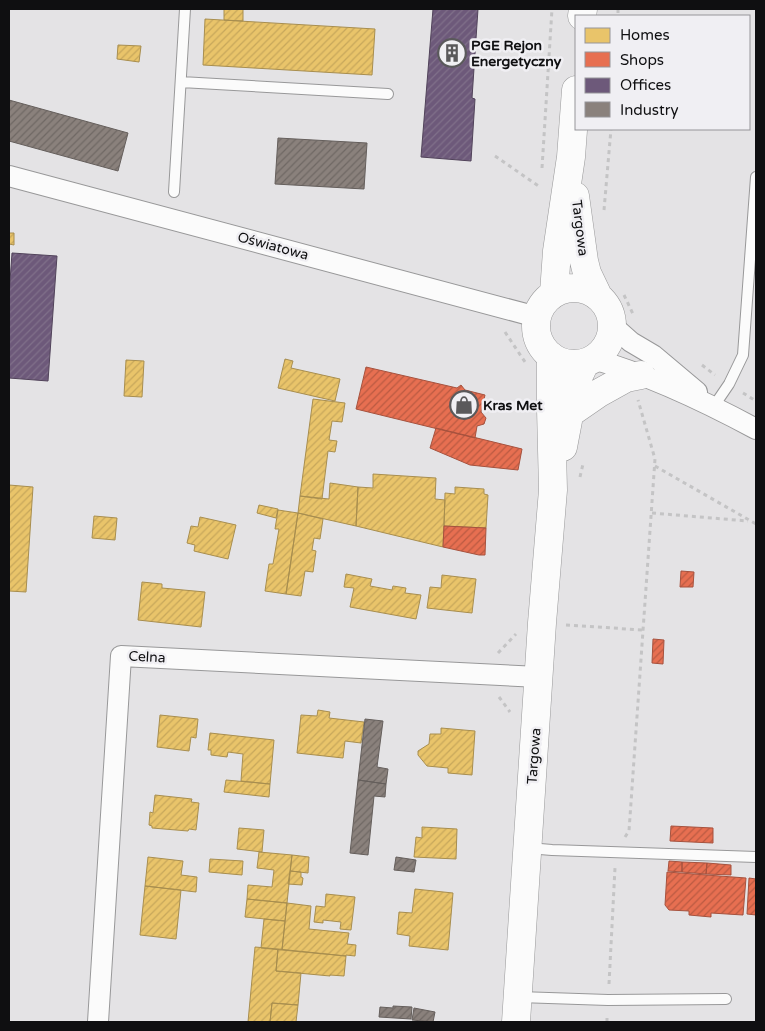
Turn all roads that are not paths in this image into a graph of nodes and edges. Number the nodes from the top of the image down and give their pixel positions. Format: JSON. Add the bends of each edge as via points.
{"nodes":[{"id":1,"x":185,"y":9,"type":"edge"},
{"id":2,"x":181,"y":82,"type":"junction"},
{"id":3,"x":388,"y":94,"type":"dead end"},
{"id":4,"x":575,"y":103,"type":"edge"},
{"id":5,"x":571,"y":157,"type":"junction"},
{"id":6,"x":9,"y":176,"type":"edge"},
{"id":7,"x":756,"y":177,"type":"edge"},
{"id":8,"x":174,"y":192,"type":"dead end"},
{"id":9,"x":609,"y":292,"type":"junction"},
{"id":10,"x":554,"y":293,"type":"junction"},
{"id":11,"x":537,"y":317,"type":"junction"},
{"id":12,"x":623,"y":320,"type":"junction"},
{"id":13,"x":589,"y":361,"type":"junction"},
{"id":14,"x":540,"y":363,"type":"junction"},
{"id":15,"x":641,"y":375,"type":"junction"},
{"id":16,"x":714,"y":406,"type":"junction"},
{"id":17,"x":570,"y":413,"type":"junction"},
{"id":18,"x":756,"y":429,"type":"edge"},
{"id":19,"x":554,"y":490,"type":"junction"},
{"id":20,"x":539,"y":678,"type":"junction"},
{"id":21,"x":528,"y":848,"type":"junction"},
{"id":22,"x":755,"y":854,"type":"edge"},
{"id":23,"x":726,"y":998,"type":"dead end"},
{"id":24,"x":517,"y":1009,"type":"edge"},
{"id":25,"x":98,"y":1022,"type":"edge"}],
"edges":[{"from":1,"to":2,"type":"lane"},
{"from":2,"to":3,"type":"lane"},
{"from":2,"to":8,"type":"lane"},
{"from":4,"to":5,"type":"street","name":"Targowa"},
{"from":5,"to":9,"type":"street","name":"Targowa","via":[[581,250],[587,272]]},
{"from":5,"to":10,"type":"street","name":"Targowa"},
{"from":6,"to":11,"type":"street","name":"Oświatowa"},
{"from":7,"to":16,"type":"lane","via":[[743,355]]},
{"from":9,"to":10,"type":"street","via":[[572,288]]},
{"from":9,"to":12,"type":"street","name":"Targowa","via":[[604,302]]},
{"from":10,"to":11,"type":"street","via":[[546,299]]},
{"from":11,"to":14,"type":"street","via":[[538,339],[543,348]]},
{"from":12,"to":13,"type":"street","name":"Targowa","via":[[601,353]]},
{"from":12,"to":16,"type":"street","via":[[630,342],[653,355]]},
{"from":13,"to":14,"type":"street"},
{"from":13,"to":15,"type":"street"},
{"from":13,"to":17,"type":"street","name":"Targowa","via":[[575,384]]},
{"from":14,"to":19,"type":"street","name":"Targowa","via":[[551,409]]},
{"from":15,"to":16,"type":"street"},
{"from":15,"to":17,"type":"street","via":[[626,378]]},
{"from":16,"to":18,"type":"street"},
{"from":17,"to":19,"type":"street","name":"Targowa"},
{"from":19,"to":20,"type":"street","name":"Targowa"},
{"from":20,"to":21,"type":"street","name":"Targowa"},
{"from":20,"to":25,"type":"street","name":"Celna","via":[[121,656]]},
{"from":21,"to":22,"type":"lane","via":[[616,853]]},
{"from":21,"to":24,"type":"street","name":"Targowa"},
{"from":23,"to":24,"type":"lane","via":[[608,1000]]}]}
